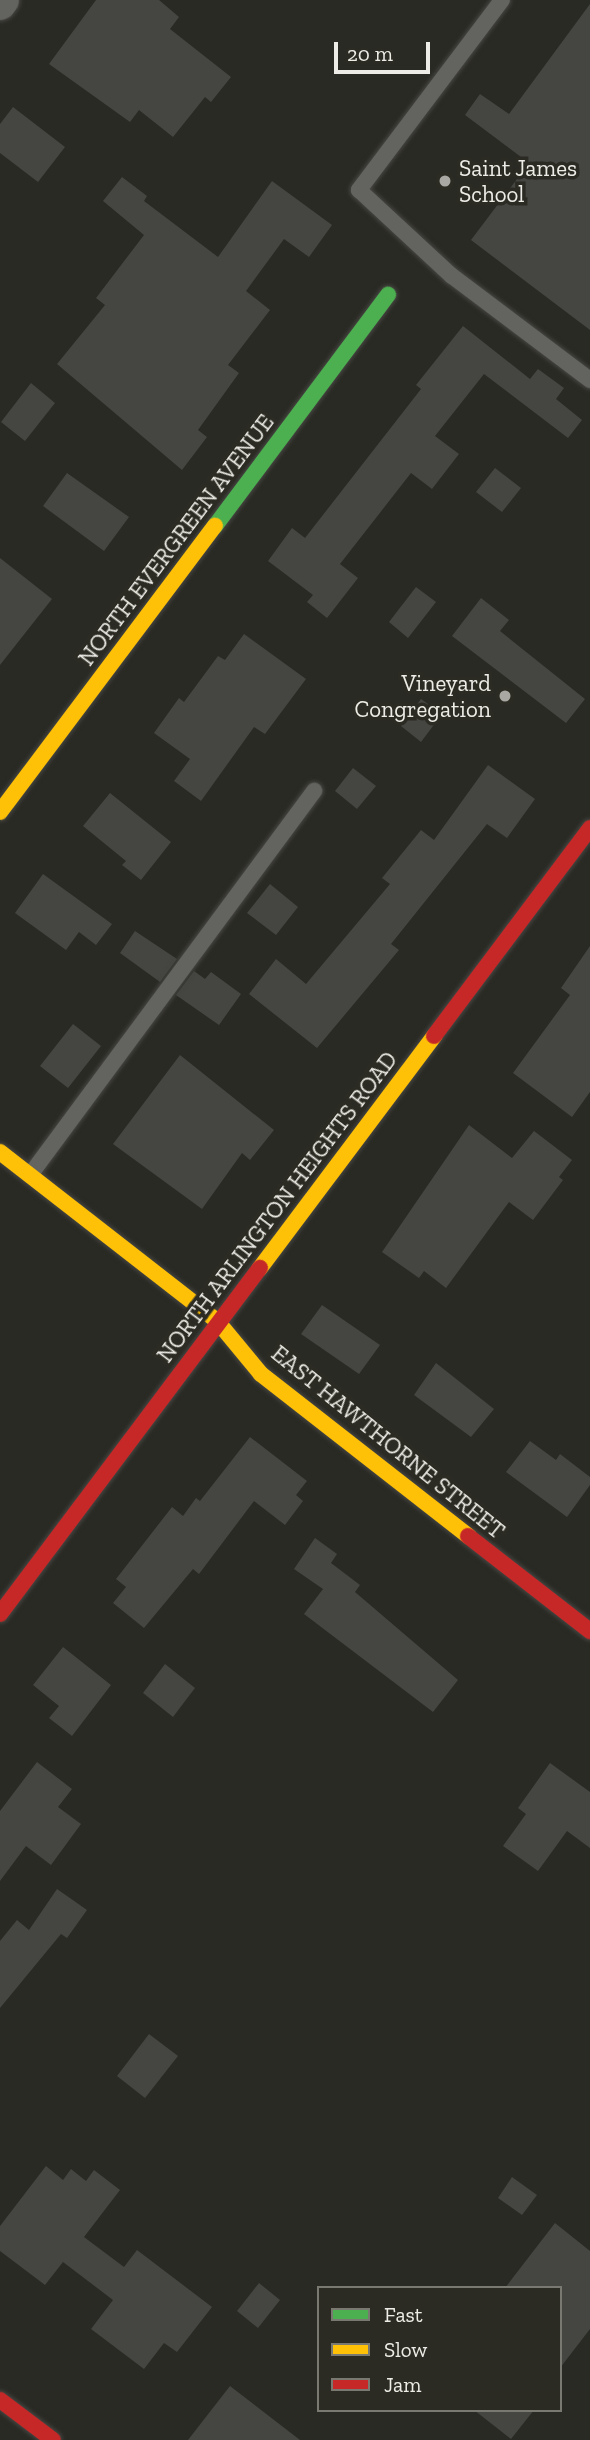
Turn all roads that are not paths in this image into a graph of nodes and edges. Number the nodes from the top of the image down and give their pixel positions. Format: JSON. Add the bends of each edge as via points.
{"nodes":[{"id":1,"x":4,"y":0,"type":"edge"},
{"id":2,"x":502,"y":0,"type":"edge"},
{"id":3,"x":0,"y":5,"type":"edge"},
{"id":4,"x":388,"y":295,"type":"dead end"},
{"id":5,"x":590,"y":380,"type":"edge"},
{"id":6,"x":314,"y":791,"type":"dead end"},
{"id":7,"x":0,"y":812,"type":"edge"},
{"id":8,"x":590,"y":828,"type":"edge"},
{"id":9,"x":0,"y":1153,"type":"edge"},
{"id":10,"x":30,"y":1175,"type":"junction"},
{"id":11,"x":218,"y":1322,"type":"junction"},
{"id":12,"x":0,"y":1614,"type":"edge"},
{"id":13,"x":590,"y":1631,"type":"edge"},
{"id":14,"x":4,"y":2410,"type":"edge"},
{"id":15,"x":52,"y":2440,"type":"edge"}],
"edges":[{"from":1,"to":3,"type":"street"},
{"from":2,"to":5,"type":"lane","via":[[359,190],[452,276]]},
{"from":4,"to":7,"type":"street","name":"NORTH EVERGREEN AVENUE"},
{"from":6,"to":10,"type":"lane"},
{"from":8,"to":11,"type":"street","name":"NORTH ARLINGTON HEIGHTS ROAD"},
{"from":9,"to":10,"type":"street","name":"EAST HAWTHORNE STREET"},
{"from":10,"to":11,"type":"street","name":"EAST HAWTHORNE STREET"},
{"from":11,"to":12,"type":"street","name":"NORTH ARLINGTON HEIGHTS ROAD"},
{"from":11,"to":13,"type":"street","name":"EAST HAWTHORNE STREET","via":[[261,1374]]},
{"from":14,"to":15,"type":"street"}]}
